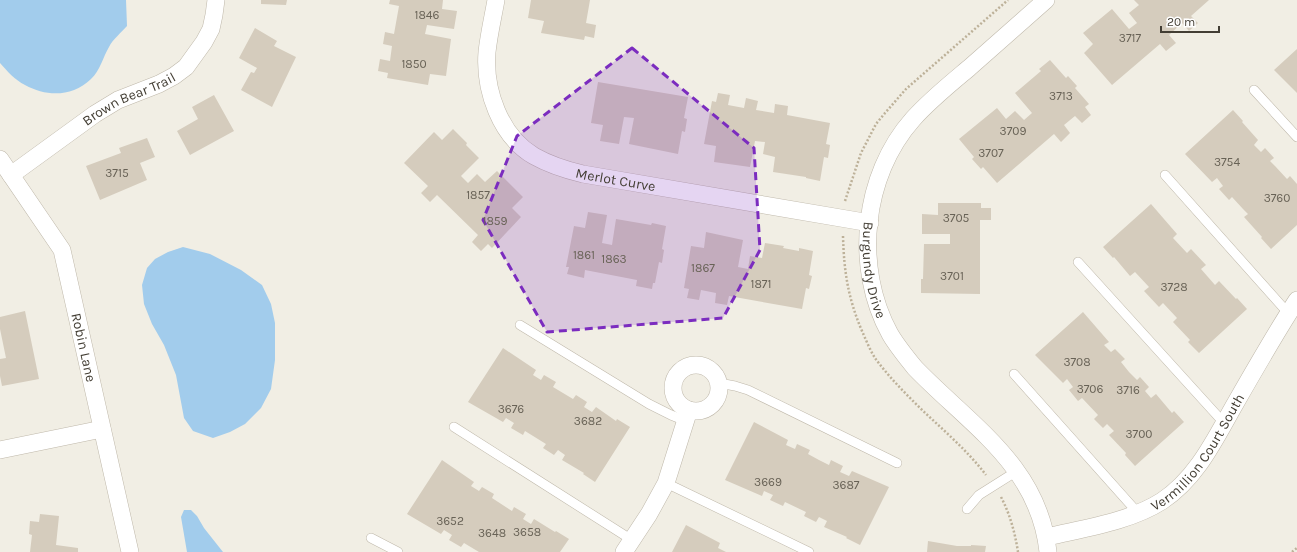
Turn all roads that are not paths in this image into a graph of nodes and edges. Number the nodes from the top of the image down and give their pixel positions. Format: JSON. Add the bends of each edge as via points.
{"nodes":[{"id":1,"x":216,"y":0,"type":"edge"},
{"id":2,"x":496,"y":0,"type":"edge"},
{"id":3,"x":1046,"y":0,"type":"edge"},
{"id":4,"x":1254,"y":90,"type":"dead end"},
{"id":5,"x":1297,"y":138,"type":"edge"},
{"id":6,"x":0,"y":159,"type":"edge"},
{"id":7,"x":11,"y":175,"type":"junction"},
{"id":8,"x":1165,"y":175,"type":"dead end"},
{"id":9,"x":870,"y":223,"type":"junction"},
{"id":10,"x":1078,"y":262,"type":"dead end"},
{"id":11,"x":1293,"y":306,"type":"edge"},
{"id":12,"x":520,"y":325,"type":"dead end"},
{"id":13,"x":1014,"y":374,"type":"dead end"},
{"id":14,"x":719,"y":383,"type":"junction"},
{"id":15,"x":688,"y":415,"type":"junction"},
{"id":16,"x":1224,"y":423,"type":"junction"},
{"id":17,"x":454,"y":427,"type":"dead end"},
{"id":18,"x":102,"y":429,"type":"junction"},
{"id":19,"x":0,"y":450,"type":"edge"},
{"id":20,"x":897,"y":463,"type":"dead end"},
{"id":21,"x":1017,"y":470,"type":"junction"},
{"id":22,"x":666,"y":483,"type":"junction"},
{"id":23,"x":967,"y":509,"type":"dead end"},
{"id":24,"x":1138,"y":513,"type":"junction"},
{"id":25,"x":371,"y":538,"type":"dead end"},
{"id":26,"x":1047,"y":544,"type":"edge"},
{"id":27,"x":628,"y":546,"type":"edge"},
{"id":28,"x":130,"y":552,"type":"edge"},
{"id":29,"x":398,"y":552,"type":"edge"},
{"id":30,"x":809,"y":552,"type":"edge"}],
"edges":[{"from":1,"to":7,"type":"street","name":"Brown Bear Trail","via":[[211,29],[186,67],[160,84],[118,100],[95,114]]},
{"from":2,"to":9,"type":"street","name":"Merlot Curve","via":[[487,53],[491,96],[510,134],[533,155],[561,168],[583,174]]},
{"from":3,"to":9,"type":"street","name":"Burgundy Drive","via":[[913,119],[887,156],[871,204]]},
{"from":4,"to":5,"type":"lane"},
{"from":6,"to":7,"type":"street","name":"Robin Lane"},
{"from":7,"to":18,"type":"street","name":"Robin Lane","via":[[62,250]]},
{"from":8,"to":11,"type":"lane"},
{"from":9,"to":21,"type":"street","name":"Burgundy Drive","via":[[870,276],[890,333],[915,368],[998,447]]},
{"from":10,"to":16,"type":"lane"},
{"from":11,"to":16,"type":"street","name":"Vermillion Court South"},
{"from":12,"to":15,"type":"lane","via":[[649,404],[671,415]]},
{"from":13,"to":24,"type":"lane"},
{"from":14,"to":15,"type":"street","via":[[718,398],[710,407]]},
{"from":14,"to":15,"type":"street","via":[[714,372],[704,366],[693,364],[679,372],[674,381],[673,391]]},
{"from":14,"to":20,"type":"lane","via":[[748,390]]},
{"from":15,"to":22,"type":"street"},
{"from":16,"to":24,"type":"street","name":"Vermillion Court South","via":[[1206,454],[1177,489]]},
{"from":17,"to":27,"type":"lane"},
{"from":18,"to":19,"type":"street"},
{"from":18,"to":28,"type":"street","name":"Robin Lane"},
{"from":21,"to":23,"type":"lane","via":[[979,495]]},
{"from":21,"to":26,"type":"street","name":"Burgundy Drive","via":[[1035,501]]},
{"from":22,"to":27,"type":"street"},
{"from":22,"to":30,"type":"lane"},
{"from":24,"to":26,"type":"street","name":"Vermillion Court South"},
{"from":25,"to":29,"type":"lane"}]}
